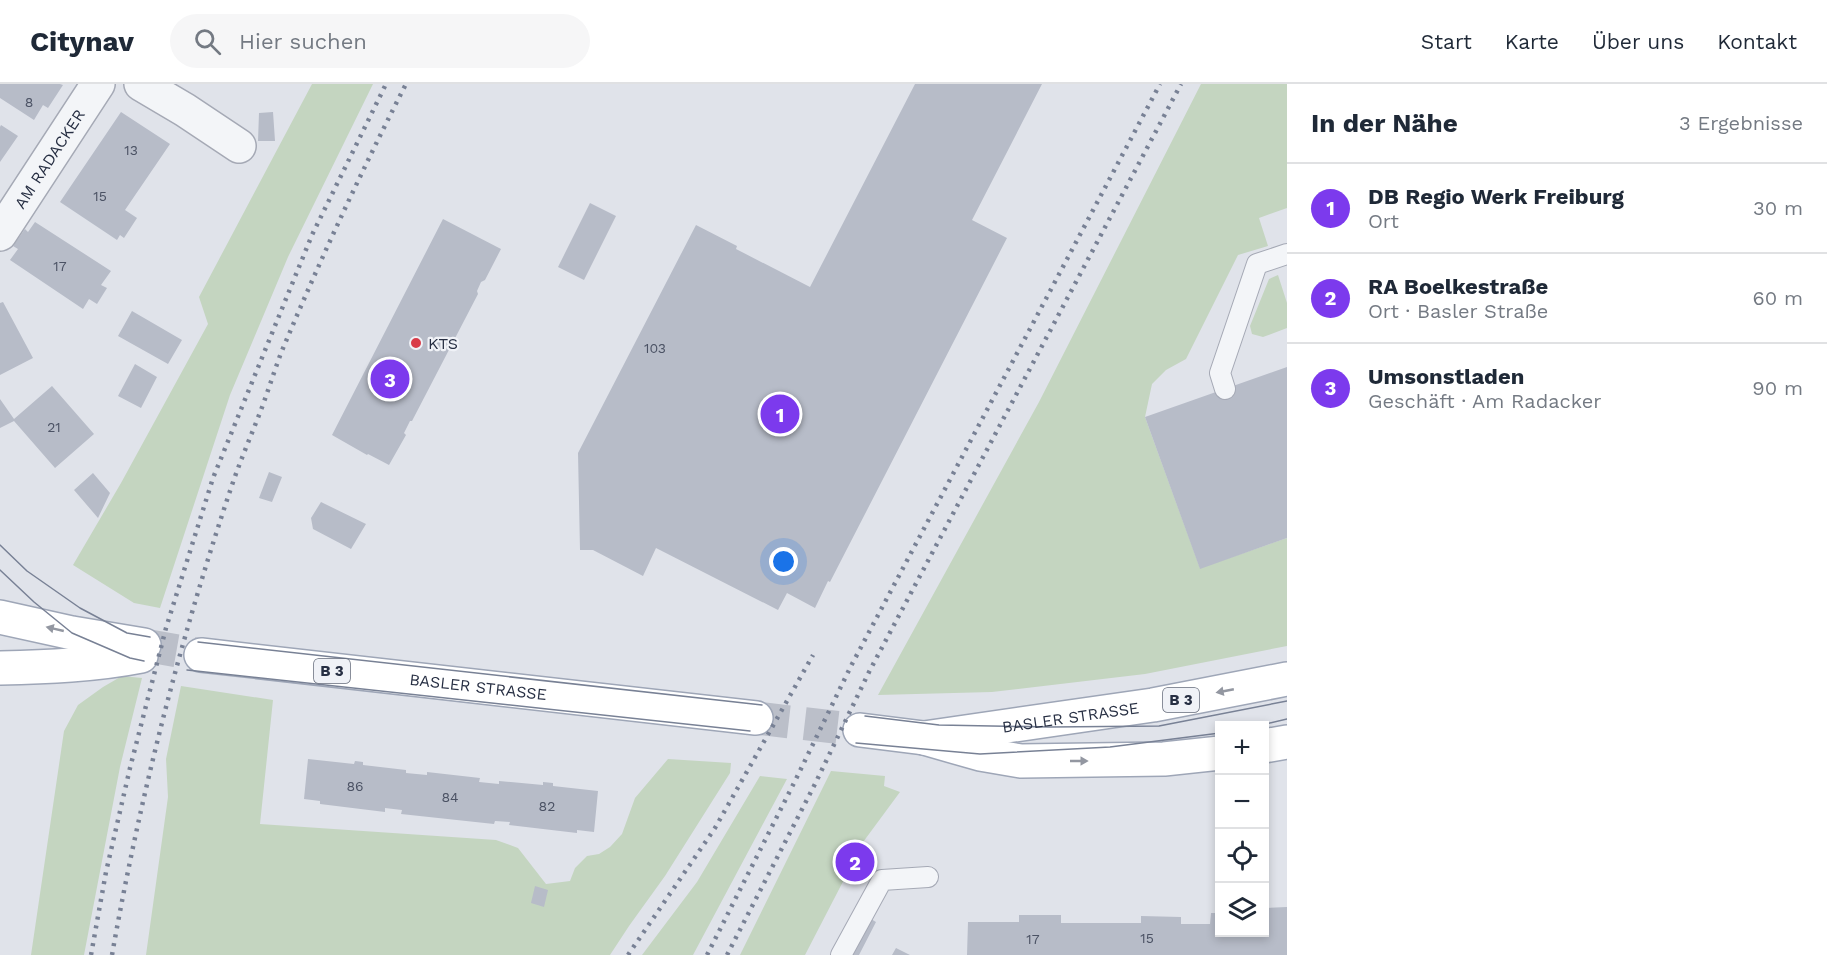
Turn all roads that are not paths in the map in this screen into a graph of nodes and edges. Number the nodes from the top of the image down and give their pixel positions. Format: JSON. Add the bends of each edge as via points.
{"nodes":[{"id":1,"x":98,"y":84,"type":"edge"},
{"id":2,"x":141,"y":84,"type":"edge"},
{"id":3,"x":238,"y":146,"type":"dead end"},
{"id":4,"x":0,"y":234,"type":"edge"},
{"id":5,"x":1287,"y":254,"type":"edge"},
{"id":6,"x":1225,"y":389,"type":"dead end"},
{"id":7,"x":0,"y":617,"type":"edge"},
{"id":8,"x":201,"y":655,"type":"tunnel mouth"},
{"id":9,"x":0,"y":668,"type":"edge"},
{"id":10,"x":1287,"y":679,"type":"edge"},
{"id":11,"x":756,"y":718,"type":"tunnel mouth"},
{"id":12,"x":860,"y":730,"type":"tunnel mouth"},
{"id":13,"x":924,"y":738,"type":"junction"},
{"id":14,"x":1287,"y":742,"type":"edge"},
{"id":15,"x":1269,"y":745,"type":"edge"},
{"id":16,"x":1215,"y":754,"type":"edge"},
{"id":17,"x":928,"y":877,"type":"dead end"},
{"id":18,"x":841,"y":955,"type":"edge"}],
"edges":[{"from":1,"to":4,"type":"street","name":"AM RADACKER"},
{"from":2,"to":3,"type":"street"},
{"from":5,"to":6,"type":"lane","via":[[1257,264],[1220,373]]},
{"from":9,"to":7,"type":"main road","one_way":true,"via":[[99,662],[142,651]]},
{"from":8,"to":11,"type":"main road","name":"BASLER STRASSE","number":"B 3"},
{"from":10,"to":13,"type":"main road","name":"BASLER STRASSE","number":"B 3","one_way":true,"via":[[1153,705]]},
{"from":12,"to":13,"type":"main road","name":"BASLER STRASSE","number":"B 3"},
{"from":13,"to":16,"type":"main road","name":"BASLER STRASSE","number":"B 3","one_way":true,"via":[[1021,761],[1164,759]]},
{"from":14,"to":15,"type":"main road"},
{"from":17,"to":18,"type":"lane","via":[[882,880]]}]}
